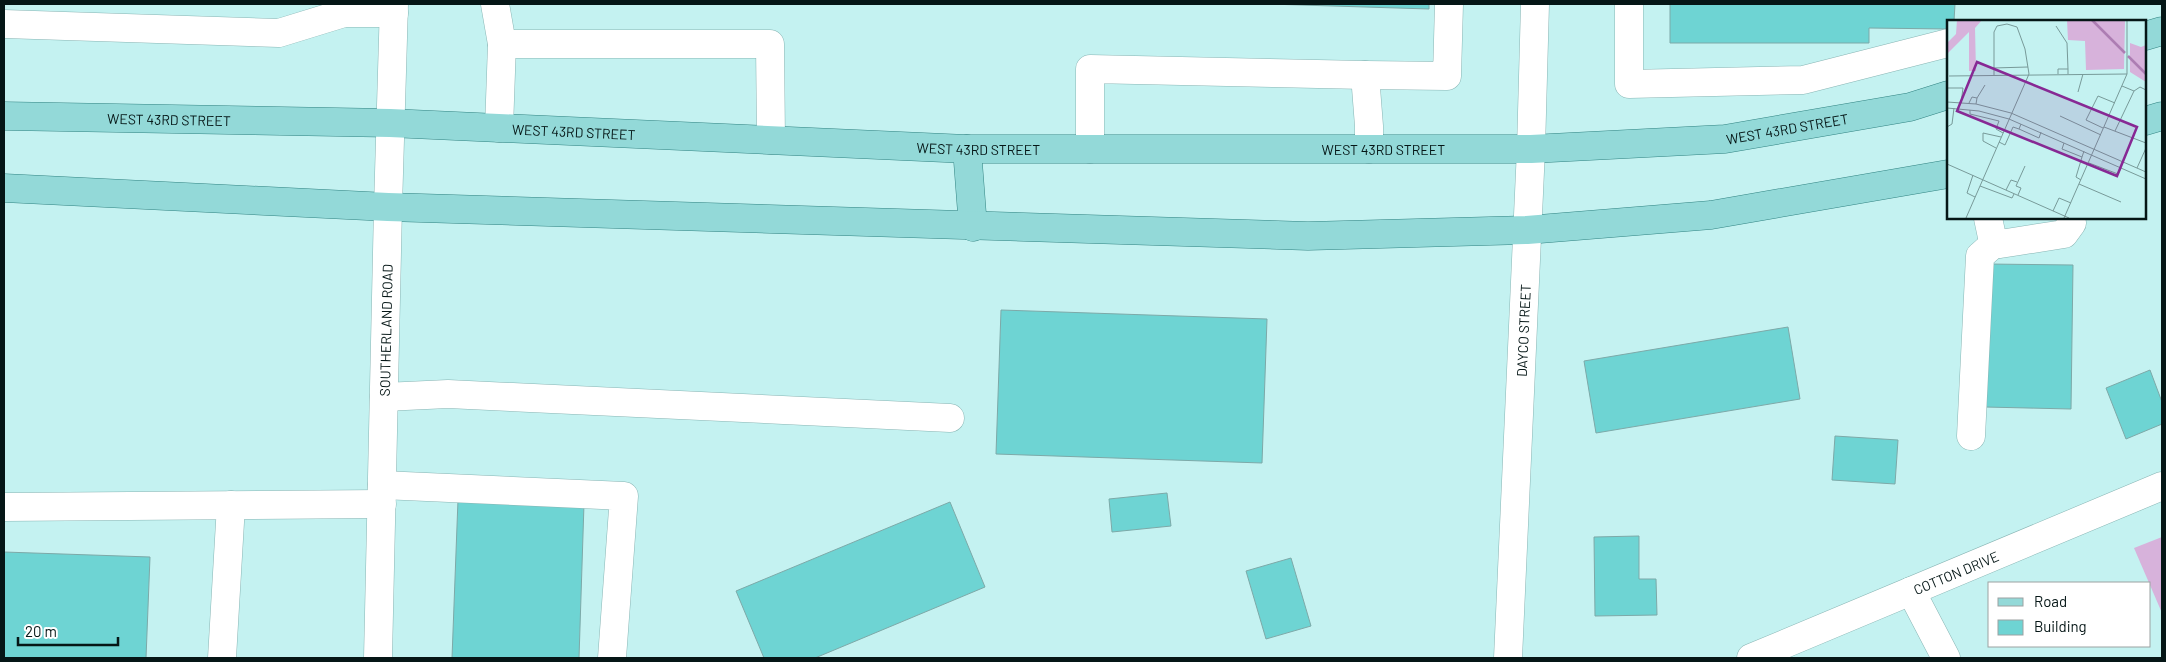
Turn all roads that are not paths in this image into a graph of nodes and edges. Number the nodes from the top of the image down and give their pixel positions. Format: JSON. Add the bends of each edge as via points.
{"nodes":[{"id":1,"x":495,"y":4,"type":"edge"},
{"id":2,"x":1449,"y":4,"type":"edge"},
{"id":3,"x":1534,"y":4,"type":"edge"},
{"id":4,"x":1629,"y":4,"type":"edge"},
{"id":5,"x":394,"y":9,"type":"edge"},
{"id":6,"x":4,"y":24,"type":"edge"},
{"id":7,"x":2162,"y":31,"type":"edge"},
{"id":8,"x":2146,"y":36,"type":"edge"},
{"id":9,"x":1947,"y":43,"type":"edge"},
{"id":10,"x":502,"y":44,"type":"junction"},
{"id":11,"x":1365,"y":75,"type":"junction"},
{"id":12,"x":1947,"y":95,"type":"edge"},
{"id":13,"x":4,"y":116,"type":"edge"},
{"id":14,"x":390,"y":123,"type":"junction"},
{"id":15,"x":499,"y":128,"type":"junction"},
{"id":16,"x":771,"y":140,"type":"junction"},
{"id":17,"x":967,"y":149,"type":"junction"},
{"id":18,"x":1090,"y":149,"type":"junction"},
{"id":19,"x":1369,"y":149,"type":"junction"},
{"id":20,"x":1531,"y":149,"type":"junction"},
{"id":21,"x":1947,"y":174,"type":"edge"},
{"id":22,"x":4,"y":188,"type":"edge"},
{"id":23,"x":388,"y":207,"type":"junction"},
{"id":24,"x":2072,"y":219,"type":"edge"},
{"id":25,"x":973,"y":227,"type":"junction"},
{"id":26,"x":1992,"y":229,"type":"edge"},
{"id":27,"x":1527,"y":230,"type":"junction"},
{"id":28,"x":384,"y":397,"type":"junction"},
{"id":29,"x":950,"y":418,"type":"dead end"},
{"id":30,"x":1971,"y":436,"type":"dead end"},
{"id":31,"x":2162,"y":486,"type":"edge"},
{"id":32,"x":382,"y":495,"type":"junction"},
{"id":33,"x":231,"y":505,"type":"junction"},
{"id":34,"x":4,"y":507,"type":"edge"},
{"id":35,"x":1911,"y":591,"type":"junction"},
{"id":36,"x":1761,"y":656,"type":"edge"},
{"id":37,"x":222,"y":658,"type":"edge"},
{"id":38,"x":378,"y":658,"type":"edge"},
{"id":39,"x":612,"y":658,"type":"edge"},
{"id":40,"x":1508,"y":658,"type":"edge"},
{"id":41,"x":1946,"y":658,"type":"edge"}],
"edges":[{"from":1,"to":10,"type":"street"},
{"from":2,"to":11,"type":"street","via":[[1447,76]]},
{"from":3,"to":20,"type":"street","name":"DAYCO STREET"},
{"from":4,"to":9,"type":"street","via":[[1629,84],[1803,80]]},
{"from":5,"to":6,"type":"street","via":[[344,13],[279,33]]},
{"from":5,"to":14,"type":"street","name":"SOUTHERLAND ROAD"},
{"from":7,"to":8,"type":"main road"},
{"from":10,"to":15,"type":"street"},
{"from":10,"to":16,"type":"street","via":[[770,44]]},
{"from":11,"to":18,"type":"street","via":[[1090,70]]},
{"from":11,"to":19,"type":"street"},
{"from":12,"to":20,"type":"main road","name":"WEST 43RD STREET","via":[[1910,107],[1725,139]]},
{"from":13,"to":14,"type":"main road","name":"WEST 43RD STREET"},
{"from":14,"to":15,"type":"main road","name":"WEST 43RD STREET"},
{"from":14,"to":23,"type":"street","name":"SOUTHERLAND ROAD"},
{"from":15,"to":16,"type":"main road","name":"WEST 43RD STREET"},
{"from":16,"to":17,"type":"main road","name":"WEST 43RD STREET"},
{"from":17,"to":18,"type":"main road","name":"WEST 43RD STREET"},
{"from":17,"to":25,"type":"main road"},
{"from":18,"to":19,"type":"main road","name":"WEST 43RD STREET"},
{"from":19,"to":20,"type":"main road","name":"WEST 43RD STREET"},
{"from":20,"to":27,"type":"street","name":"DAYCO STREET"},
{"from":21,"to":27,"type":"main road","via":[[1711,215]]},
{"from":22,"to":23,"type":"main road"},
{"from":23,"to":25,"type":"main road"},
{"from":23,"to":28,"type":"street","name":"SOUTHERLAND ROAD"},
{"from":24,"to":26,"type":"street","via":[[2064,234],[2000,244]]},
{"from":25,"to":27,"type":"main road","via":[[1308,236]]},
{"from":26,"to":30,"type":"street","via":[[1980,256]]},
{"from":27,"to":40,"type":"street","name":"DAYCO STREET"},
{"from":28,"to":29,"type":"street","via":[[448,394]]},
{"from":28,"to":32,"type":"street","name":"SOUTHERLAND ROAD"},
{"from":31,"to":35,"type":"street","name":"COTTON DRIVE"},
{"from":32,"to":33,"type":"street"},
{"from":32,"to":38,"type":"street","name":"SOUTHERLAND ROAD"},
{"from":32,"to":39,"type":"street","via":[[624,496]]},
{"from":33,"to":34,"type":"street"},
{"from":33,"to":37,"type":"street"},
{"from":35,"to":36,"type":"street","name":"COTTON DRIVE"},
{"from":35,"to":41,"type":"street"}]}
